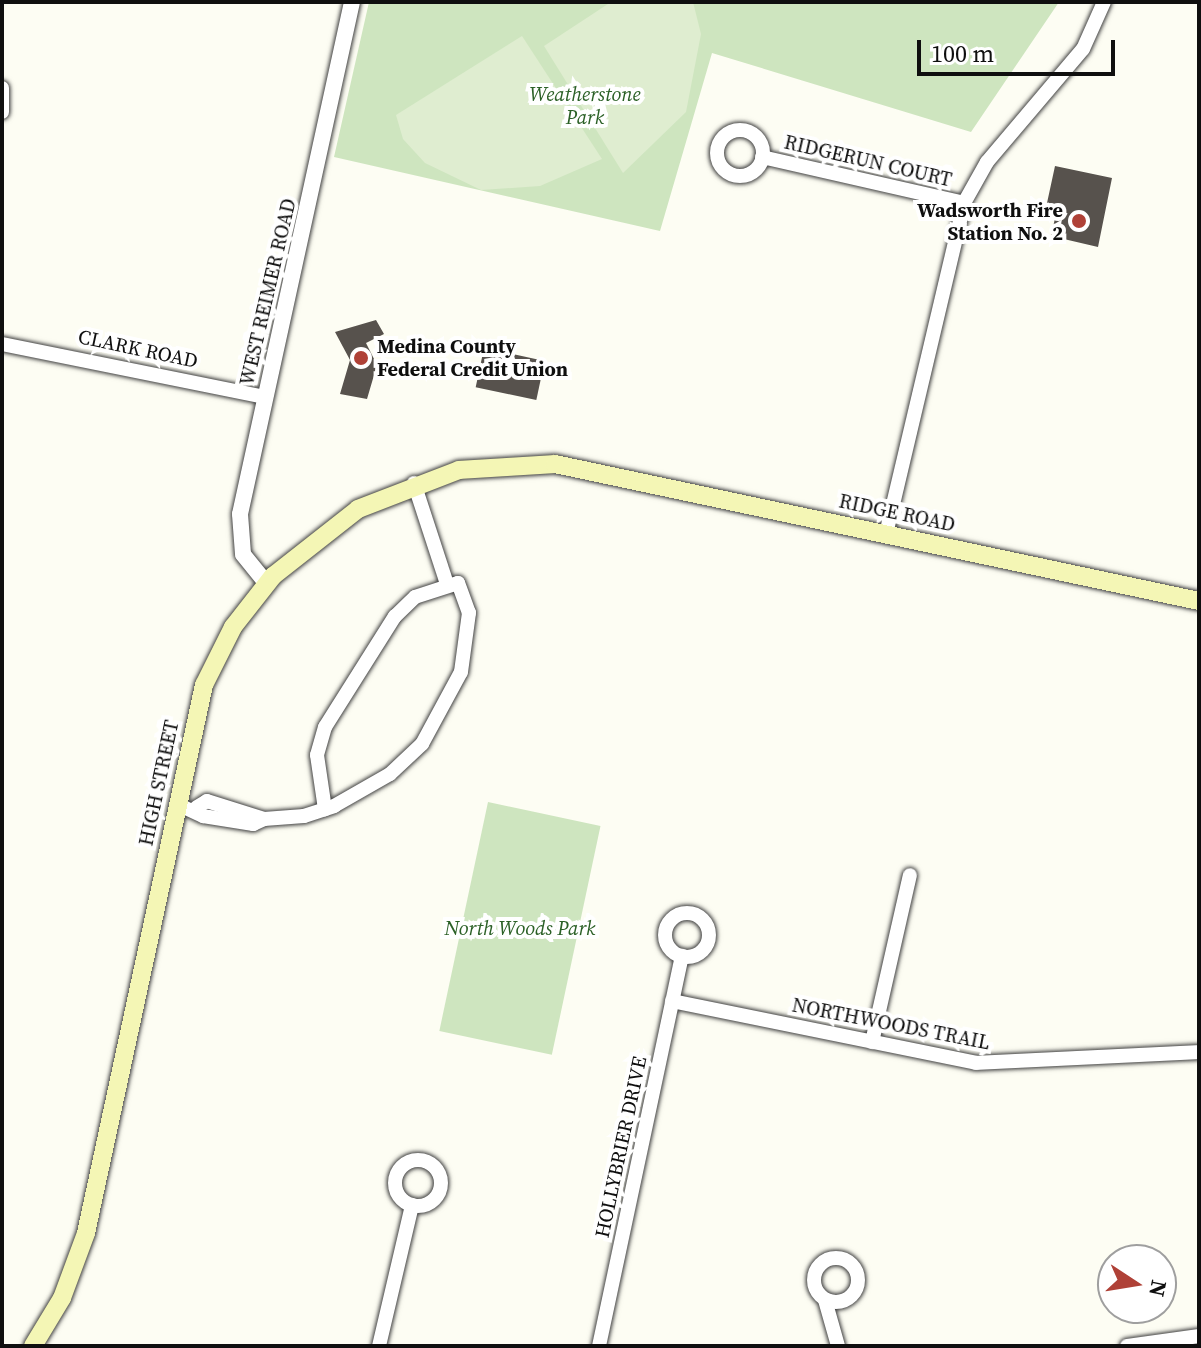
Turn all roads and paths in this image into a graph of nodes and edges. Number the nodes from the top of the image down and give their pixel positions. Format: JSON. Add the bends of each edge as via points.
{"nodes":[{"id":1,"x":352,"y":2,"type":"edge"},
{"id":2,"x":1104,"y":2,"type":"edge"},
{"id":3,"x":2,"y":88,"type":"edge"},
{"id":4,"x":2,"y":112,"type":"edge"},
{"id":5,"x":762,"y":157,"type":"dead end"},
{"id":6,"x":964,"y":203,"type":"junction"},
{"id":7,"x":2,"y":344,"type":"edge"},
{"id":8,"x":265,"y":397,"type":"junction"},
{"id":9,"x":585,"y":468,"type":"joint"},
{"id":10,"x":414,"y":483,"type":"junction"},
{"id":11,"x":886,"y":534,"type":"junction"},
{"id":12,"x":446,"y":581,"type":"junction"},
{"id":13,"x":267,"y":584,"type":"junction"},
{"id":14,"x":1199,"y":601,"type":"edge"},
{"id":15,"x":177,"y":804,"type":"junction"},
{"id":16,"x":325,"y":809,"type":"junction"},
{"id":17,"x":910,"y":875,"type":"dead end"},
{"id":18,"x":682,"y":956,"type":"dead end"},
{"id":19,"x":672,"y":1001,"type":"junction"},
{"id":20,"x":872,"y":1042,"type":"junction"},
{"id":21,"x":1199,"y":1052,"type":"edge"},
{"id":22,"x":412,"y":1205,"type":"dead end"},
{"id":23,"x":825,"y":1300,"type":"dead end"},
{"id":24,"x":1199,"y":1336,"type":"edge"},
{"id":25,"x":33,"y":1346,"type":"edge"},
{"id":26,"x":379,"y":1346,"type":"edge"},
{"id":27,"x":599,"y":1346,"type":"edge"},
{"id":28,"x":838,"y":1346,"type":"edge"},
{"id":29,"x":1127,"y":1346,"type":"edge"}],
"edges":[{"from":1,"to":8,"type":"street","name":"WEST REIMER ROAD"},
{"from":2,"to":6,"type":"street","via":[[1083,49],[987,162]]},
{"from":3,"to":4,"type":"street"},
{"from":5,"to":6,"type":"street","name":"RIDGERUN COURT"},
{"from":6,"to":11,"type":"street"},
{"from":7,"to":8,"type":"street","name":"CLARK ROAD"},
{"from":8,"to":13,"type":"street","name":"WEST REIMER ROAD","via":[[239,535],[243,554]]},
{"from":9,"to":10,"type":"main road","name":"HIGH STREET","via":[[527,462]]},
{"from":9,"to":11,"type":"main road","name":"RIDGE ROAD"},
{"from":10,"to":12,"type":"street"},
{"from":10,"to":13,"type":"main road","name":"HIGH STREET","via":[[327,528]]},
{"from":11,"to":14,"type":"main road","name":"RIDGE ROAD"},
{"from":12,"to":16,"type":"street","via":[[395,616],[325,727],[317,755]]},
{"from":12,"to":16,"type":"street","via":[[468,595],[469,613],[461,672],[440,718],[390,774]]},
{"from":13,"to":15,"type":"main road","name":"HIGH STREET","via":[[209,672]]},
{"from":15,"to":16,"type":"street","via":[[197,807],[215,818],[264,819]]},
{"from":15,"to":25,"type":"main road","name":"HIGH STREET","via":[[86,1233],[62,1298]]},
{"from":17,"to":20,"type":"street"},
{"from":18,"to":19,"type":"street","name":"HOLLYBRIER DRIVE"},
{"from":19,"to":20,"type":"street","name":"NORTHWOODS TRAIL"},
{"from":19,"to":27,"type":"street","name":"HOLLYBRIER DRIVE"},
{"from":20,"to":21,"type":"street","name":"NORTHWOODS TRAIL","via":[[976,1063]]},
{"from":22,"to":26,"type":"street"},
{"from":23,"to":28,"type":"street"},
{"from":24,"to":29,"type":"street"}]}
